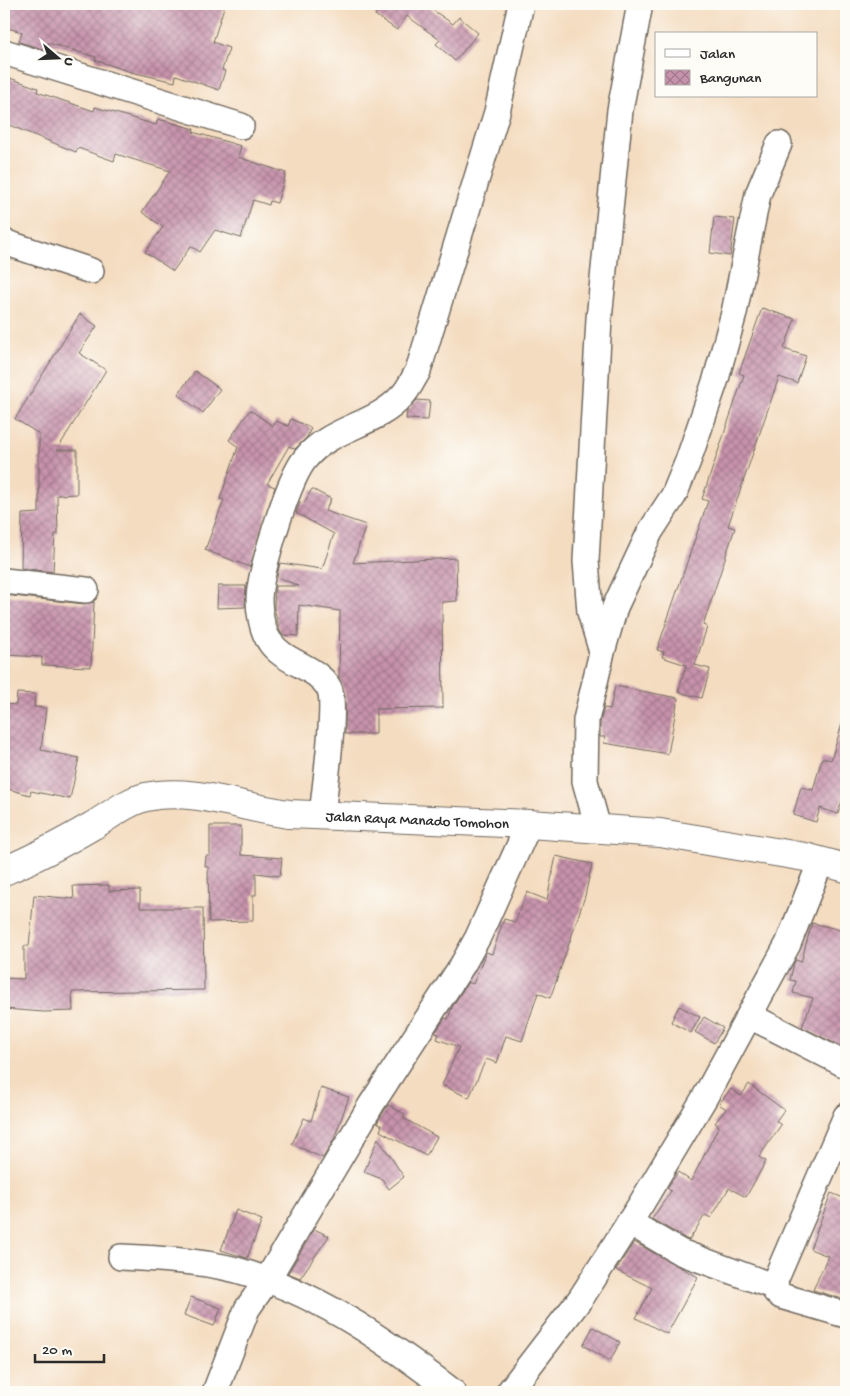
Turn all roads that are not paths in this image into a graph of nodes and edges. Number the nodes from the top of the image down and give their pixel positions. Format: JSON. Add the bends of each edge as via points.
{"nodes":[{"id":1,"x":521,"y":4,"type":"edge"},
{"id":2,"x":640,"y":4,"type":"edge"},
{"id":3,"x":4,"y":52,"type":"edge"},
{"id":4,"x":242,"y":126,"type":"dead end"},
{"id":5,"x":779,"y":144,"type":"dead end"},
{"id":6,"x":4,"y":242,"type":"edge"},
{"id":7,"x":91,"y":271,"type":"dead end"},
{"id":8,"x":4,"y":581,"type":"edge"},
{"id":9,"x":86,"y":590,"type":"dead end"},
{"id":10,"x":602,"y":652,"type":"junction"},
{"id":11,"x":322,"y":816,"type":"junction"},
{"id":12,"x":529,"y":824,"type":"junction"},
{"id":13,"x":598,"y":828,"type":"junction"},
{"id":14,"x":834,"y":865,"type":"edge"},
{"id":15,"x":4,"y":871,"type":"edge"},
{"id":16,"x":750,"y":1016,"type":"junction"},
{"id":17,"x":846,"y":1066,"type":"edge"},
{"id":18,"x":846,"y":1116,"type":"edge"},
{"id":19,"x":629,"y":1222,"type":"junction"},
{"id":20,"x":121,"y":1257,"type":"dead end"},
{"id":21,"x":267,"y":1280,"type":"junction"},
{"id":22,"x":775,"y":1287,"type":"junction"},
{"id":23,"x":846,"y":1316,"type":"edge"},
{"id":24,"x":215,"y":1392,"type":"edge"},
{"id":25,"x":453,"y":1392,"type":"edge"},
{"id":26,"x":509,"y":1392,"type":"edge"}],
"edges":[{"from":1,"to":11,"type":"street","via":[[497,112],[418,370],[402,396],[383,412],[335,433],[305,459],[288,494],[270,548],[259,598],[261,620],[270,643],[295,663],[319,676],[330,689]]},
{"from":2,"to":10,"type":"street","via":[[620,110],[599,319],[586,561],[590,612]]},
{"from":3,"to":4,"type":"street"},
{"from":5,"to":10,"type":"street","via":[[758,194],[734,313],[688,461],[674,495],[650,532],[615,607]]},
{"from":6,"to":7,"type":"street"},
{"from":8,"to":9,"type":"street"},
{"from":10,"to":13,"type":"street","via":[[586,720],[585,764],[585,781]]},
{"from":11,"to":12,"type":"highway","name":"Jalan Raya Manado Tomohon"},
{"from":11,"to":15,"type":"highway","name":"Jalan Raya Manado Tomohon","via":[[263,811],[201,796],[151,796],[134,802],[43,855]]},
{"from":12,"to":13,"type":"highway","name":"Jalan Raya Manado Tomohon"},
{"from":12,"to":21,"type":"street","via":[[463,964],[366,1114]]},
{"from":13,"to":14,"type":"highway","name":"Jalan Raya Manado Tomohon","via":[[660,833]]},
{"from":14,"to":16,"type":"street"},
{"from":16,"to":17,"type":"street"},
{"from":16,"to":19,"type":"street"},
{"from":18,"to":22,"type":"street"},
{"from":19,"to":22,"type":"street","via":[[680,1252]]},
{"from":19,"to":26,"type":"street","via":[[581,1298]]},
{"from":20,"to":21,"type":"street","via":[[176,1260],[248,1273]]},
{"from":21,"to":24,"type":"street","via":[[247,1309]]},
{"from":21,"to":25,"type":"street","via":[[333,1308],[365,1327]]},
{"from":22,"to":23,"type":"street","via":[[781,1296]]}]}
